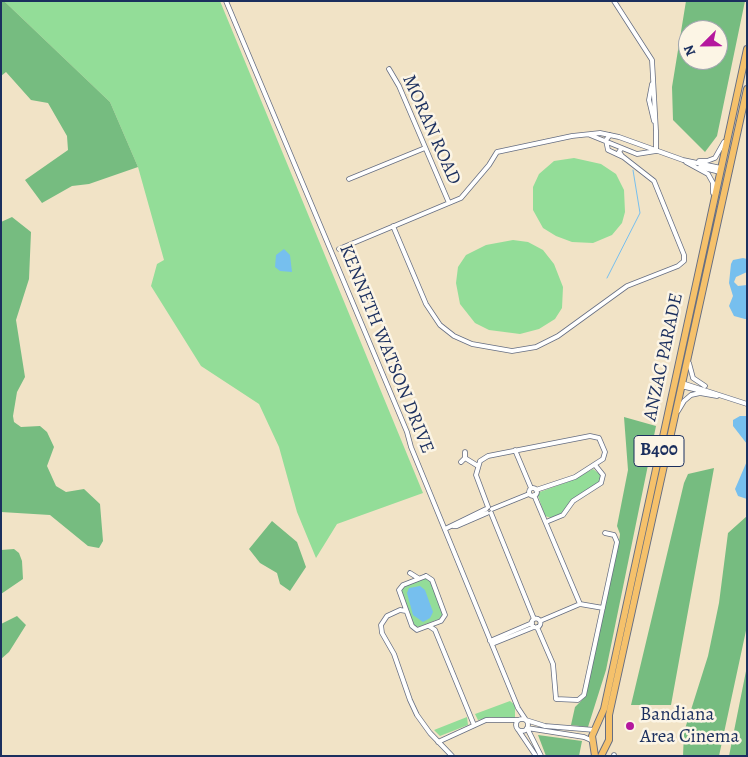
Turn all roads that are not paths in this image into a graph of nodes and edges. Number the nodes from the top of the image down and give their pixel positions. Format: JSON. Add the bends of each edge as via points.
{"nodes":[{"id":1,"x":226,"y":1,"type":"edge"},
{"id":2,"x":614,"y":1,"type":"edge"},
{"id":3,"x":747,"y":49,"type":"edge"},
{"id":4,"x":389,"y":69,"type":"dead end"},
{"id":5,"x":747,"y":89,"type":"edge"},
{"id":6,"x":588,"y":134,"type":"junction"},
{"id":7,"x":610,"y":134,"type":"junction"},
{"id":8,"x":728,"y":134,"type":"junction"},
{"id":9,"x":606,"y":141,"type":"junction"},
{"id":10,"x":641,"y":144,"type":"junction"},
{"id":11,"x":425,"y":148,"type":"junction"},
{"id":12,"x":621,"y":149,"type":"junction"},
{"id":13,"x":656,"y":151,"type":"junction"},
{"id":14,"x":637,"y":154,"type":"junction"},
{"id":15,"x":625,"y":158,"type":"junction"},
{"id":16,"x":677,"y":158,"type":"junction"},
{"id":17,"x":720,"y":170,"type":"junction"},
{"id":18,"x":729,"y":171,"type":"junction"},
{"id":19,"x":349,"y":179,"type":"dead end"},
{"id":20,"x":449,"y":203,"type":"junction"},
{"id":21,"x":712,"y":208,"type":"junction"},
{"id":22,"x":393,"y":226,"type":"junction"},
{"id":23,"x":339,"y":249,"type":"dead end"},
{"id":24,"x":689,"y":352,"type":"junction"},
{"id":25,"x":674,"y":383,"type":"junction"},
{"id":26,"x":682,"y":384,"type":"junction"},
{"id":27,"x":725,"y":397,"type":"junction"},
{"id":28,"x":747,"y":404,"type":"edge"},
{"id":29,"x":675,"y":418,"type":"junction"},
{"id":30,"x":515,"y":450,"type":"junction"},
{"id":31,"x":466,"y":452,"type":"dead end"},
{"id":32,"x":465,"y":458,"type":"junction"},
{"id":33,"x":460,"y":462,"type":"dead end"},
{"id":34,"x":595,"y":465,"type":"junction"},
{"id":35,"x":478,"y":466,"type":"junction"},
{"id":36,"x":534,"y":489,"type":"junction"},
{"id":37,"x":529,"y":494,"type":"junction"},
{"id":38,"x":534,"y":495,"type":"junction"},
{"id":39,"x":489,"y":510,"type":"junction"},
{"id":40,"x":546,"y":522,"type":"junction"},
{"id":41,"x":613,"y":526,"type":"dead end"},
{"id":42,"x":445,"y":529,"type":"junction"},
{"id":43,"x":604,"y":533,"type":"dead end"},
{"id":44,"x":612,"y":534,"type":"junction"},
{"id":45,"x":419,"y":578,"type":"junction"},
{"id":46,"x":408,"y":583,"type":"junction"},
{"id":47,"x":403,"y":603,"type":"junction"},
{"id":48,"x":580,"y":604,"type":"junction"},
{"id":49,"x":602,"y":608,"type":"junction"},
{"id":50,"x":399,"y":610,"type":"junction"},
{"id":51,"x":406,"y":611,"type":"junction"},
{"id":52,"x":438,"y":622,"type":"junction"},
{"id":53,"x":534,"y":624,"type":"junction"},
{"id":54,"x":428,"y":626,"type":"junction"},
{"id":55,"x":435,"y":630,"type":"junction"},
{"id":56,"x":491,"y":642,"type":"junction"},
{"id":57,"x":518,"y":708,"type":"junction"},
{"id":58,"x":508,"y":720,"type":"junction"},
{"id":59,"x":518,"y":720,"type":"junction"},
{"id":60,"x":526,"y":720,"type":"junction"},
{"id":61,"x":474,"y":724,"type":"junction"},
{"id":62,"x":527,"y":728,"type":"junction"},
{"id":63,"x":518,"y":729,"type":"junction"},
{"id":64,"x":540,"y":730,"type":"junction"},
{"id":65,"x":595,"y":730,"type":"junction"},
{"id":66,"x":609,"y":733,"type":"junction"},
{"id":67,"x":532,"y":741,"type":"junction"},
{"id":68,"x":593,"y":741,"type":"junction"},
{"id":69,"x":438,"y":742,"type":"junction"},
{"id":70,"x":605,"y":745,"type":"junction"},
{"id":71,"x":537,"y":754,"type":"edge"},
{"id":72,"x":452,"y":756,"type":"edge"},
{"id":73,"x":529,"y":756,"type":"edge"},
{"id":74,"x":594,"y":756,"type":"edge"},
{"id":75,"x":601,"y":756,"type":"edge"}],
"edges":[{"from":1,"to":42,"type":"street","name":"KENNETH WATSON DRIVE"},
{"from":2,"to":13,"type":"street","via":[[653,64]]},
{"from":3,"to":8,"type":"main road","name":"ANZAC PARADE","number":"B400"},
{"from":4,"to":11,"type":"street","name":"MORAN ROAD"},
{"from":5,"to":18,"type":"main road","name":"ANZAC PARADE","number":"B400"},
{"from":6,"to":7,"type":"street"},
{"from":6,"to":9,"type":"street"},
{"from":6,"to":20,"type":"street","via":[[497,152],[465,194]]},
{"from":7,"to":9,"type":"street"},
{"from":7,"to":10,"type":"street"},
{"from":8,"to":16,"type":"street","via":[[719,154],[711,160],[702,162]]},
{"from":8,"to":17,"type":"main road","name":"ANZAC PARADE","number":"B400"},
{"from":9,"to":12,"type":"street"},
{"from":9,"to":15,"type":"street","via":[[609,152]]},
{"from":10,"to":13,"type":"street"},
{"from":10,"to":14,"type":"street"},
{"from":11,"to":19,"type":"street"},
{"from":11,"to":20,"type":"street","name":"MORAN ROAD"},
{"from":12,"to":14,"type":"street"},
{"from":12,"to":15,"type":"street","via":[[620,153]]},
{"from":13,"to":14,"type":"street"},
{"from":13,"to":16,"type":"street"},
{"from":15,"to":22,"type":"street","via":[[654,181],[684,261],[677,267],[626,286],[558,336],[531,349],[508,350],[472,344],[440,325],[426,304]]},
{"from":16,"to":17,"type":"street"},
{"from":16,"to":21,"type":"street","via":[[709,176],[713,188]]},
{"from":17,"to":18,"type":"main road"},
{"from":17,"to":21,"type":"main road","name":"ANZAC PARADE","number":"B400"},
{"from":18,"to":24,"type":"main road","name":"ANZAC PARADE","number":"B400"},
{"from":20,"to":22,"type":"street"},
{"from":21,"to":25,"type":"main road","name":"ANZAC PARADE","number":"B400"},
{"from":22,"to":23,"type":"street"},
{"from":24,"to":26,"type":"main road","name":"ANZAC PARADE","number":"B400"},
{"from":24,"to":27,"type":"street","via":[[689,370],[694,380]]},
{"from":25,"to":26,"type":"main road"},
{"from":25,"to":65,"type":"main road","name":"ANZAC PARADE","number":"B400","via":[[604,709]]},
{"from":26,"to":27,"type":"street"},
{"from":26,"to":29,"type":"main road","name":"ANZAC PARADE","number":"B400"},
{"from":27,"to":28,"type":"street"},
{"from":27,"to":29,"type":"street","via":[[691,395],[684,400]]},
{"from":29,"to":66,"type":"main road","name":"ANZAC PARADE","number":"B400","via":[[609,714]]},
{"from":30,"to":34,"type":"street","via":[[594,436],[600,439],[606,454]]},
{"from":30,"to":35,"type":"street","via":[[492,454]]},
{"from":30,"to":36,"type":"street"},
{"from":31,"to":32,"type":"street"},
{"from":32,"to":33,"type":"street"},
{"from":32,"to":35,"type":"street"},
{"from":34,"to":36,"type":"street","via":[[575,478]]},
{"from":34,"to":40,"type":"street","via":[[603,475],[602,482],[573,501],[562,515]]},
{"from":35,"to":39,"type":"street","via":[[476,478]]},
{"from":36,"to":37,"type":"street"},
{"from":36,"to":38,"type":"street"},
{"from":37,"to":38,"type":"street"},
{"from":37,"to":39,"type":"street"},
{"from":38,"to":40,"type":"street"},
{"from":39,"to":42,"type":"street"},
{"from":39,"to":53,"type":"street"},
{"from":40,"to":48,"type":"street"},
{"from":41,"to":44,"type":"street"},
{"from":42,"to":56,"type":"street","name":"KENNETH WATSON DRIVE"},
{"from":43,"to":44,"type":"street"},
{"from":44,"to":49,"type":"street","via":[[617,542]]},
{"from":45,"to":46,"type":"street"},
{"from":45,"to":46,"type":"street","via":[[410,573]]},
{"from":45,"to":52,"type":"street","via":[[427,576],[432,580],[445,613]]},
{"from":46,"to":47,"type":"street","via":[[399,589]]},
{"from":47,"to":50,"type":"street"},
{"from":47,"to":51,"type":"street"},
{"from":48,"to":49,"type":"street"},
{"from":48,"to":53,"type":"street"},
{"from":49,"to":53,"type":"street","via":[[584,695],[576,701],[556,698],[554,669]]},
{"from":50,"to":51,"type":"street"},
{"from":50,"to":69,"type":"street","via":[[384,618],[382,633],[398,662],[413,706]]},
{"from":51,"to":54,"type":"street","via":[[414,629]]},
{"from":52,"to":54,"type":"street"},
{"from":52,"to":55,"type":"street"},
{"from":53,"to":56,"type":"street"},
{"from":54,"to":55,"type":"street"},
{"from":55,"to":61,"type":"street"},
{"from":56,"to":57,"type":"street","name":"KENNETH WATSON DRIVE"},
{"from":57,"to":59,"type":"street","name":"KENNETH WATSON DRIVE"},
{"from":57,"to":60,"type":"street","name":"KENNETH WATSON DRIVE"},
{"from":58,"to":59,"type":"street"},
{"from":58,"to":61,"type":"street","via":[[491,719]]},
{"from":58,"to":63,"type":"street"},
{"from":59,"to":60,"type":"street"},
{"from":59,"to":63,"type":"street","via":[[515,725]]},
{"from":60,"to":62,"type":"street"},
{"from":60,"to":65,"type":"street","via":[[545,726]]},
{"from":61,"to":69,"type":"street"},
{"from":62,"to":63,"type":"street","via":[[523,731]]},
{"from":62,"to":64,"type":"street"},
{"from":62,"to":67,"type":"street"},
{"from":63,"to":71,"type":"street"},
{"from":64,"to":67,"type":"street","via":[[532,734]]},
{"from":64,"to":68,"type":"street"},
{"from":65,"to":66,"type":"main road","via":[[602,728]]},
{"from":65,"to":68,"type":"main road","number":"B400"},
{"from":66,"to":70,"type":"main road","number":"B400"},
{"from":67,"to":71,"type":"street"},
{"from":68,"to":70,"type":"main road"},
{"from":68,"to":74,"type":"main road","number":"B400"},
{"from":69,"to":72,"type":"street"},
{"from":70,"to":75,"type":"main road","number":"B400"},
{"from":71,"to":73,"type":"street"}]}
